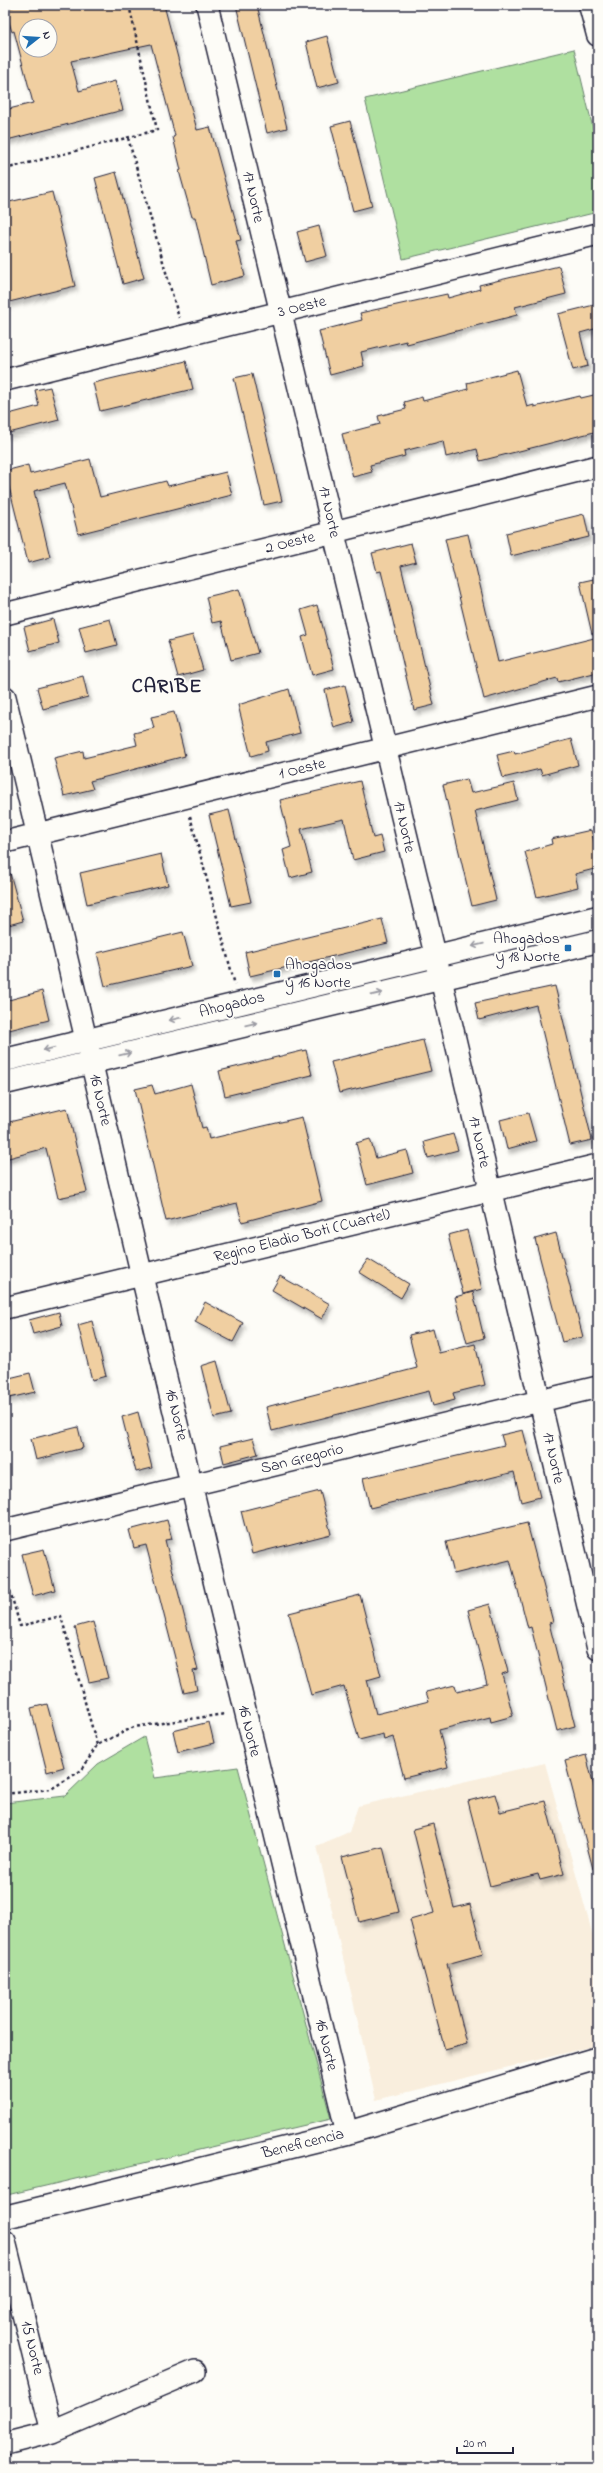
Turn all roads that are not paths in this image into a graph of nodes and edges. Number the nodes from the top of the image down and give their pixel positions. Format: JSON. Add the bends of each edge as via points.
{"nodes":[{"id":1,"x":207,"y":5,"type":"edge"},
{"id":2,"x":590,"y":5,"type":"edge"},
{"id":3,"x":598,"y":35,"type":"edge"},
{"id":4,"x":598,"y":234,"type":"edge"},
{"id":5,"x":281,"y":312,"type":"junction"},
{"id":6,"x":5,"y":380,"type":"edge"},
{"id":7,"x":598,"y":466,"type":"edge"},
{"id":8,"x":333,"y":532,"type":"junction"},
{"id":9,"x":5,"y":614,"type":"edge"},
{"id":10,"x":598,"y":696,"type":"edge"},
{"id":11,"x":5,"y":697,"type":"edge"},
{"id":12,"x":386,"y":748,"type":"junction"},
{"id":13,"x":38,"y":834,"type":"junction"},
{"id":14,"x":5,"y":842,"type":"edge"},
{"id":15,"x":598,"y":917,"type":"edge"},
{"id":16,"x":598,"y":941,"type":"edge"},
{"id":17,"x":435,"y":955,"type":"junction"},
{"id":18,"x":441,"y":979,"type":"junction"},
{"id":19,"x":86,"y":1040,"type":"junction"},
{"id":20,"x":5,"y":1060,"type":"edge"},
{"id":21,"x":92,"y":1062,"type":"junction"},
{"id":22,"x":5,"y":1083,"type":"edge"},
{"id":23,"x":598,"y":1165,"type":"edge"},
{"id":24,"x":491,"y":1190,"type":"junction"},
{"id":25,"x":142,"y":1275,"type":"junction"},
{"id":26,"x":5,"y":1308,"type":"edge"},
{"id":27,"x":598,"y":1387,"type":"edge"},
{"id":28,"x":539,"y":1401,"type":"junction"},
{"id":29,"x":193,"y":1486,"type":"junction"},
{"id":30,"x":5,"y":1530,"type":"edge"},
{"id":31,"x":596,"y":1636,"type":"edge"},
{"id":32,"x":598,"y":2058,"type":"edge"},
{"id":33,"x":347,"y":2133,"type":"junction"},
{"id":34,"x":5,"y":2216,"type":"edge"},
{"id":35,"x":5,"y":2241,"type":"edge"},
{"id":36,"x":194,"y":2371,"type":"dead end"},
{"id":37,"x":52,"y":2432,"type":"junction"},
{"id":38,"x":5,"y":2444,"type":"edge"}],
"edges":[{"from":1,"to":5,"type":"street","name":"17 Norte"},
{"from":2,"to":3,"type":"main road"},
{"from":4,"to":5,"type":"street","name":"3 Oeste"},
{"from":5,"to":6,"type":"street","name":"3 Oeste"},
{"from":5,"to":8,"type":"street","name":"17 Norte"},
{"from":7,"to":8,"type":"street","name":"2 Oeste"},
{"from":8,"to":9,"type":"street","name":"2 Oeste"},
{"from":8,"to":12,"type":"street","name":"17 Norte"},
{"from":10,"to":12,"type":"street","name":"1 Oeste"},
{"from":11,"to":13,"type":"street","name":"16 Norte"},
{"from":12,"to":13,"type":"street","name":"1 Oeste"},
{"from":12,"to":17,"type":"street","name":"17 Norte"},
{"from":13,"to":14,"type":"street","name":"1 Oeste"},
{"from":13,"to":19,"type":"street","name":"16 Norte"},
{"from":15,"to":17,"type":"main road","name":"Ahogados","one_way":true},
{"from":16,"to":18,"type":"main road","name":"Ahogados"},
{"from":17,"to":18,"type":"street","name":"17 Norte"},
{"from":17,"to":19,"type":"main road","name":"Ahogados","one_way":true},
{"from":21,"to":18,"type":"main road","name":"Ahogados","one_way":true},
{"from":18,"to":24,"type":"street","name":"17 Norte"},
{"from":19,"to":20,"type":"main road","name":"Ahogados","one_way":true},
{"from":19,"to":21,"type":"street","name":"16 Norte"},
{"from":21,"to":22,"type":"main road","name":"Ahogados"},
{"from":21,"to":25,"type":"street","name":"16 Norte"},
{"from":23,"to":24,"type":"street","name":"Regino Eladio Boti (Cuartel)"},
{"from":24,"to":25,"type":"street","name":"Regino Eladio Boti (Cuartel)"},
{"from":24,"to":28,"type":"street","name":"17 Norte"},
{"from":25,"to":26,"type":"street","name":"Regino Eladio Boti (Cuartel)"},
{"from":25,"to":29,"type":"street","name":"16 Norte"},
{"from":27,"to":28,"type":"street","name":"San Gregorio"},
{"from":28,"to":29,"type":"street","name":"San Gregorio"},
{"from":28,"to":31,"type":"street","name":"17 Norte"},
{"from":29,"to":30,"type":"street","name":"San Gregorio"},
{"from":29,"to":33,"type":"street","name":"16 Norte","via":[[244,1711]]},
{"from":32,"to":33,"type":"main road","name":"Beneficencia"},
{"from":33,"to":34,"type":"main road","name":"Beneficencia"},
{"from":35,"to":37,"type":"street","name":"15 Norte"},
{"from":36,"to":37,"type":"street"},
{"from":37,"to":38,"type":"street"}]}
